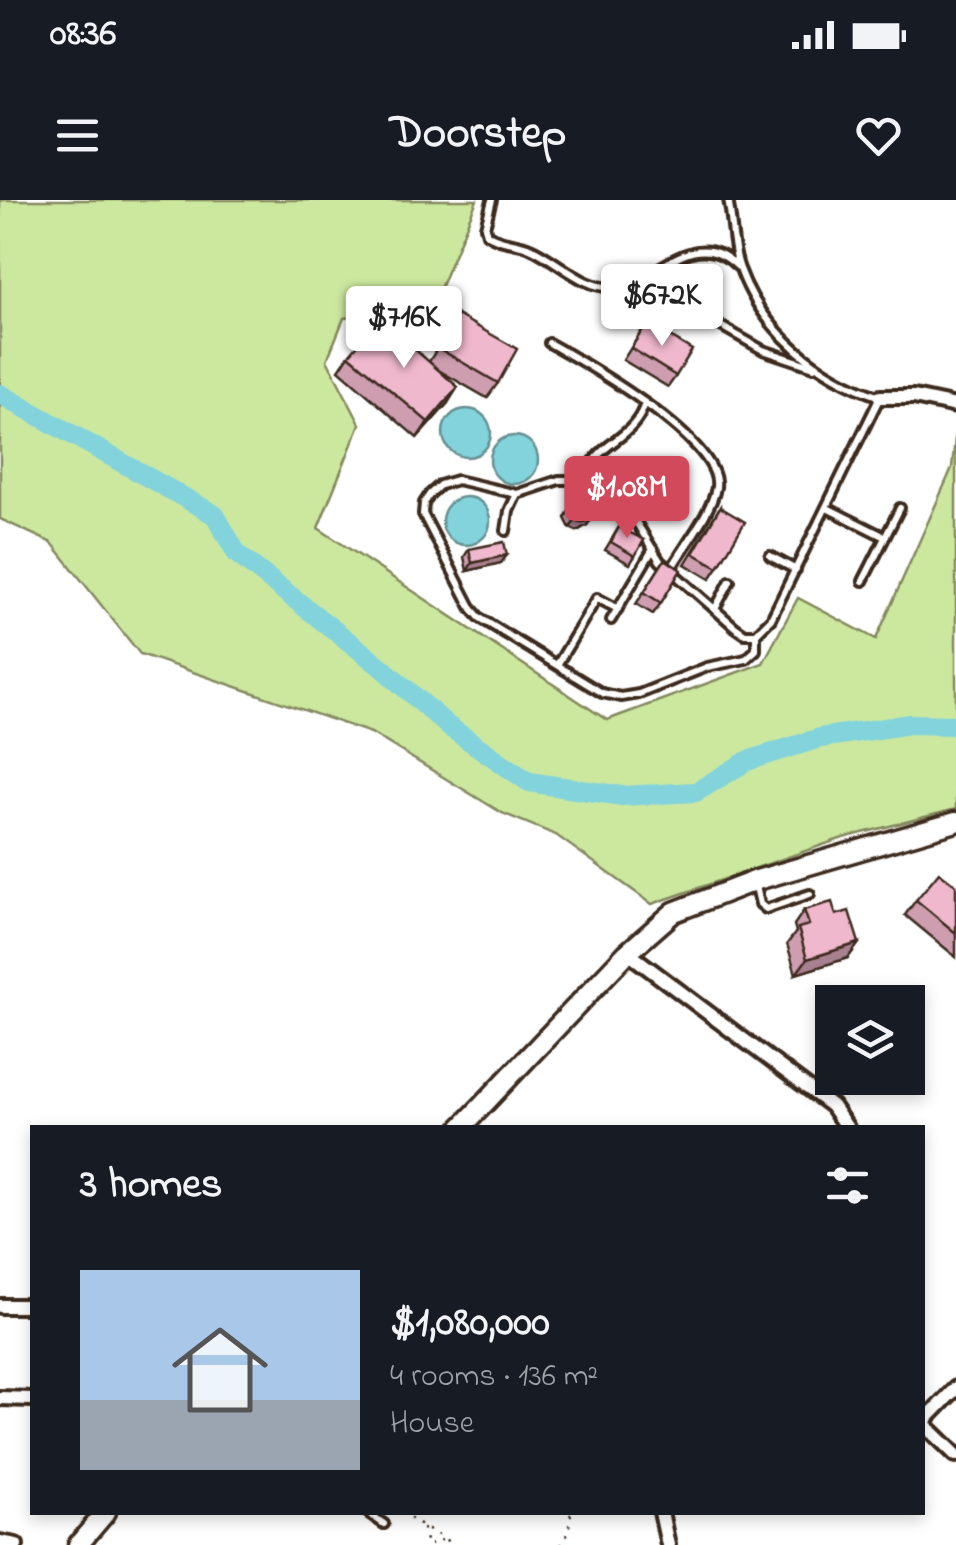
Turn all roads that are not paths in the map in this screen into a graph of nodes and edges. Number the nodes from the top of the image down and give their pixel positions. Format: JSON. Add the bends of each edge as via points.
{"nodes":[{"id":1,"x":492,"y":200,"type":"edge"},
{"id":2,"x":728,"y":200,"type":"edge"},
{"id":3,"x":739,"y":268,"type":"junction"},
{"id":4,"x":637,"y":278,"type":"junction"},
{"id":5,"x":549,"y":343,"type":"dead end"},
{"id":6,"x":821,"y":369,"type":"junction"},
{"id":7,"x":880,"y":396,"type":"junction"},
{"id":8,"x":645,"y":402,"type":"junction"},
{"id":9,"x":956,"y":406,"type":"edge"},
{"id":10,"x":585,"y":480,"type":"junction"},
{"id":11,"x":517,"y":494,"type":"junction"},
{"id":12,"x":827,"y":508,"type":"junction"},
{"id":13,"x":900,"y":508,"type":"dead end"},
{"id":14,"x":506,"y":531,"type":"dead end"},
{"id":15,"x":885,"y":537,"type":"junction"},
{"id":16,"x":653,"y":549,"type":"junction"},
{"id":17,"x":770,"y":556,"type":"dead end"},
{"id":18,"x":671,"y":570,"type":"junction"},
{"id":19,"x":796,"y":570,"type":"junction"},
{"id":20,"x":730,"y":581,"type":"dead end"},
{"id":21,"x":863,"y":581,"type":"dead end"},
{"id":22,"x":618,"y":609,"type":"junction"},
{"id":23,"x":715,"y":609,"type":"junction"},
{"id":24,"x":611,"y":620,"type":"dead end"},
{"id":25,"x":756,"y":634,"type":"junction"},
{"id":26,"x":557,"y":665,"type":"junction"},
{"id":27,"x":956,"y":822,"type":"edge"},
{"id":28,"x":754,"y":881,"type":"junction"},
{"id":29,"x":810,"y":894,"type":"dead end"},
{"id":30,"x":628,"y":952,"type":"junction"},
{"id":31,"x":465,"y":1125,"type":"edge"},
{"id":32,"x":845,"y":1125,"type":"edge"},
{"id":33,"x":0,"y":1306,"type":"edge"},
{"id":34,"x":30,"y":1306,"type":"edge"},
{"id":35,"x":956,"y":1388,"type":"edge"},
{"id":36,"x":0,"y":1398,"type":"edge"},
{"id":37,"x":30,"y":1400,"type":"edge"},
{"id":38,"x":925,"y":1420,"type":"edge"},
{"id":39,"x":925,"y":1424,"type":"edge"},
{"id":40,"x":956,"y":1456,"type":"edge"},
{"id":41,"x":103,"y":1515,"type":"edge"},
{"id":42,"x":371,"y":1515,"type":"edge"},
{"id":43,"x":662,"y":1515,"type":"edge"},
{"id":44,"x":384,"y":1524,"type":"dead end"},
{"id":45,"x":0,"y":1542,"type":"edge"},
{"id":46,"x":16,"y":1545,"type":"edge"},
{"id":47,"x":78,"y":1545,"type":"edge"},
{"id":48,"x":668,"y":1545,"type":"edge"}],
"edges":[{"from":1,"to":4,"type":"lane","via":[[485,227],[494,239],[545,254],[595,286]]},
{"from":2,"to":3,"type":"lane"},
{"from":3,"to":4,"type":"lane","via":[[726,255],[699,249]]},
{"from":3,"to":6,"type":"lane","via":[[774,330]]},
{"from":4,"to":6,"type":"lane","via":[[762,350]]},
{"from":5,"to":8,"type":"lane"},
{"from":6,"to":7,"type":"lane"},
{"from":7,"to":9,"type":"street"},
{"from":7,"to":12,"type":"lane"},
{"from":8,"to":10,"type":"lane","via":[[634,428],[594,458]]},
{"from":8,"to":18,"type":"lane","via":[[714,471],[712,499]]},
{"from":10,"to":11,"type":"lane","via":[[558,480]]},
{"from":10,"to":16,"type":"lane","via":[[632,514]]},
{"from":11,"to":14,"type":"lane"},
{"from":11,"to":26,"type":"lane","via":[[457,480],[430,494],[423,514],[472,609]]},
{"from":12,"to":15,"type":"lane"},
{"from":12,"to":19,"type":"lane"},
{"from":13,"to":15,"type":"lane"},
{"from":15,"to":21,"type":"lane"},
{"from":16,"to":18,"type":"lane"},
{"from":16,"to":22,"type":"lane"},
{"from":17,"to":19,"type":"lane"},
{"from":18,"to":23,"type":"lane"},
{"from":19,"to":25,"type":"lane"},
{"from":20,"to":23,"type":"lane"},
{"from":22,"to":24,"type":"lane"},
{"from":22,"to":26,"type":"lane","via":[[596,598]]},
{"from":23,"to":25,"type":"lane","via":[[745,634]]},
{"from":25,"to":26,"type":"lane","via":[[756,650],[746,659],[621,697]]},
{"from":27,"to":28,"type":"street"},
{"from":28,"to":29,"type":"lane","via":[[766,909]]},
{"from":28,"to":30,"type":"street","via":[[674,912]]},
{"from":30,"to":31,"type":"street"},
{"from":30,"to":32,"type":"street","via":[[832,1106]]},
{"from":33,"to":34,"type":"street"},
{"from":35,"to":38,"type":"street"},
{"from":36,"to":37,"type":"street"},
{"from":39,"to":40,"type":"street"},
{"from":41,"to":47,"type":"street"},
{"from":42,"to":44,"type":"lane"},
{"from":43,"to":48,"type":"street"},
{"from":45,"to":46,"type":"street"}]}
